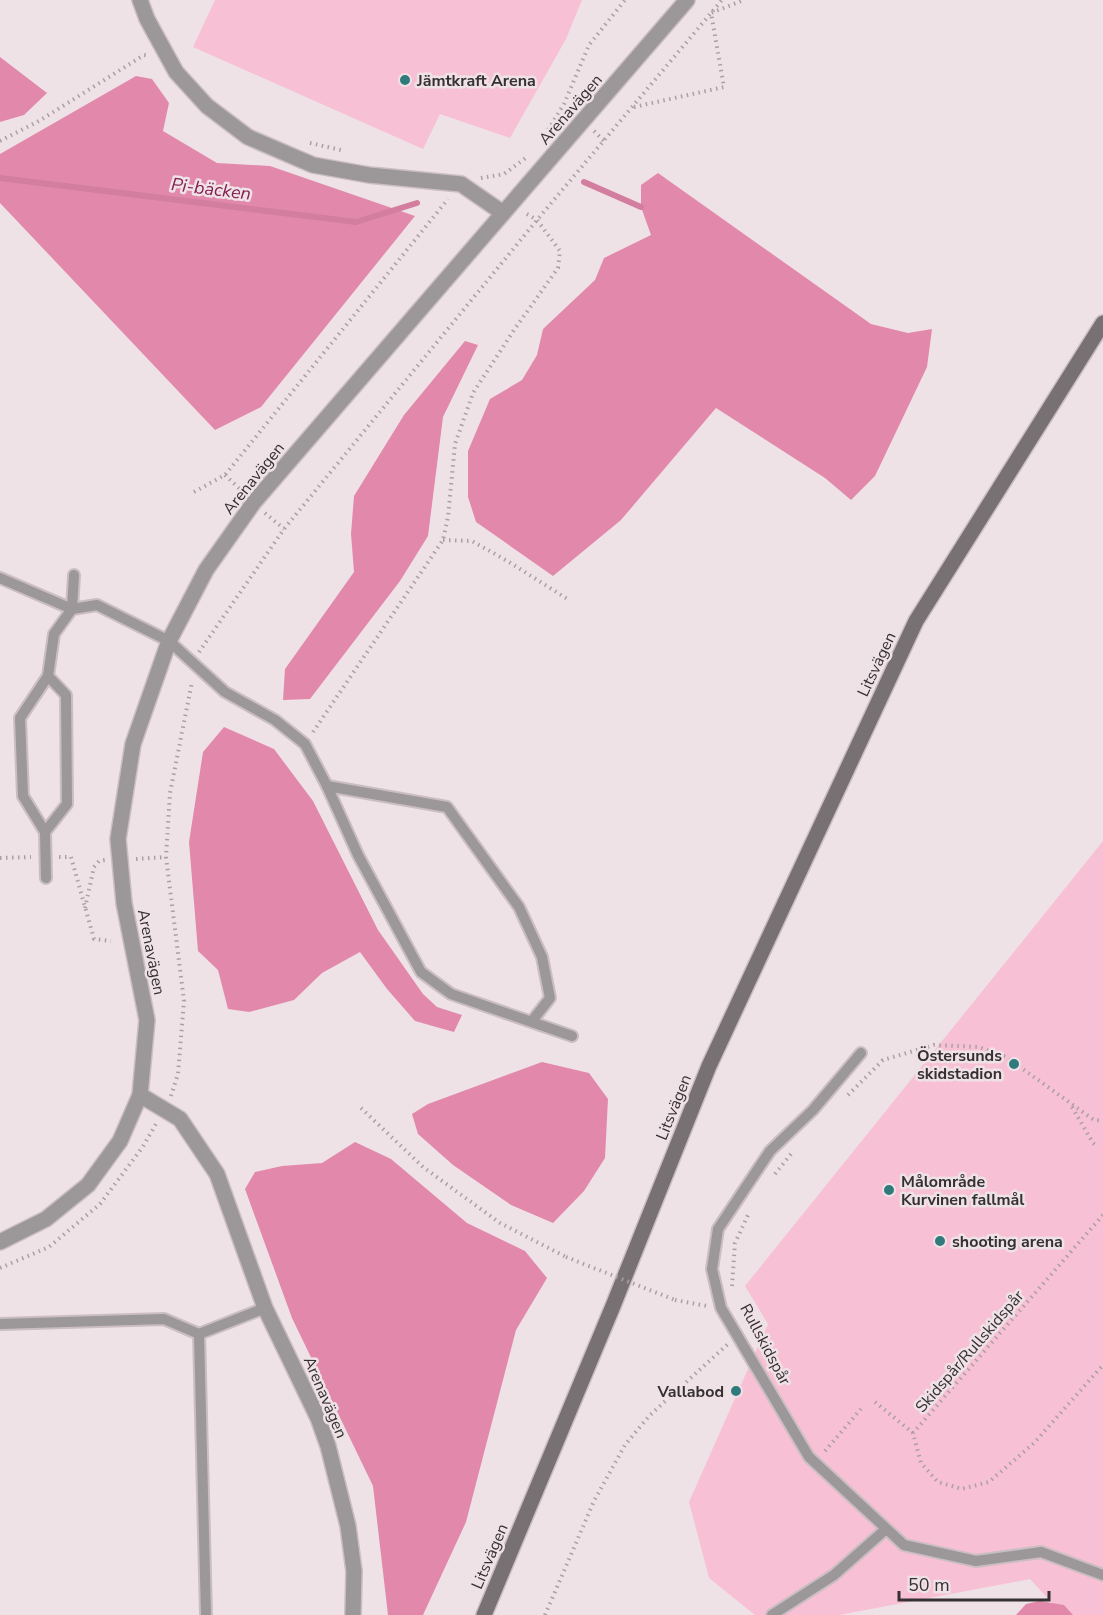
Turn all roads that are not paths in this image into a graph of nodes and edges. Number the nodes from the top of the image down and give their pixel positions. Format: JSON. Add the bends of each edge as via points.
{"nodes":[{"id":1,"x":140,"y":0,"type":"edge"},
{"id":2,"x":687,"y":0,"type":"edge"},
{"id":3,"x":503,"y":213,"type":"junction"},
{"id":4,"x":1103,"y":323,"type":"edge"},
{"id":5,"x":74,"y":575,"type":"dead end"},
{"id":6,"x":0,"y":578,"type":"edge"},
{"id":7,"x":72,"y":609,"type":"junction"},
{"id":8,"x":169,"y":641,"type":"junction"},
{"id":9,"x":48,"y":676,"type":"junction"},
{"id":10,"x":327,"y":786,"type":"junction"},
{"id":11,"x":45,"y":832,"type":"junction"},
{"id":12,"x":46,"y":878,"type":"dead end"},
{"id":13,"x":532,"y":1021,"type":"junction"},
{"id":14,"x":572,"y":1036,"type":"dead end"},
{"id":15,"x":861,"y":1053,"type":"dead end"},
{"id":16,"x":140,"y":1095,"type":"junction"},
{"id":17,"x":0,"y":1242,"type":"edge"},
{"id":18,"x":265,"y":1308,"type":"junction"},
{"id":19,"x":0,"y":1324,"type":"edge"},
{"id":20,"x":199,"y":1334,"type":"junction"},
{"id":21,"x":886,"y":1529,"type":"junction"},
{"id":22,"x":1103,"y":1575,"type":"edge"},
{"id":23,"x":206,"y":1615,"type":"edge"},
{"id":24,"x":352,"y":1615,"type":"edge"},
{"id":25,"x":484,"y":1615,"type":"edge"},
{"id":26,"x":772,"y":1615,"type":"edge"}],
"edges":[{"from":1,"to":3,"type":"street","via":[[176,72],[207,106],[248,137],[313,165],[460,184]]},
{"from":2,"to":3,"type":"street","name":"Arenavägen"},
{"from":3,"to":8,"type":"street","name":"Arenavägen","via":[[254,502],[206,570]]},
{"from":4,"to":25,"type":"main road","name":"Litsvägen","via":[[916,621],[709,1066]]},
{"from":5,"to":7,"type":"lane"},
{"from":6,"to":7,"type":"lane"},
{"from":7,"to":8,"type":"lane","via":[[97,605]]},
{"from":7,"to":9,"type":"lane","via":[[54,634]]},
{"from":8,"to":10,"type":"lane","via":[[225,692],[275,720],[305,744]]},
{"from":8,"to":16,"type":"street","name":"Arenavägen","via":[[133,744],[118,839],[124,903],[147,1020]]},
{"from":9,"to":11,"type":"lane","via":[[20,718],[23,796]]},
{"from":9,"to":11,"type":"lane","via":[[66,695],[67,804]]},
{"from":10,"to":13,"type":"lane","via":[[358,855],[421,972],[451,994]]},
{"from":10,"to":13,"type":"lane","via":[[447,807],[519,907],[542,957],[550,998]]},
{"from":11,"to":12,"type":"lane"},
{"from":13,"to":14,"type":"lane"},
{"from":15,"to":21,"type":"lane","via":[[813,1110],[770,1151],[718,1229],[712,1269],[721,1308],[809,1457]]},
{"from":16,"to":17,"type":"street","name":"Arenavägen","via":[[120,1141],[88,1185],[46,1220]]},
{"from":16,"to":18,"type":"street","name":"Arenavägen","via":[[180,1119],[217,1174]]},
{"from":18,"to":20,"type":"lane"},
{"from":18,"to":24,"type":"street","name":"Arenavägen","via":[[328,1446],[348,1526],[354,1571]]},
{"from":19,"to":20,"type":"lane","via":[[164,1319]]},
{"from":20,"to":23,"type":"lane"},
{"from":21,"to":22,"type":"lane","via":[[904,1545],[976,1561],[1041,1552]]},
{"from":21,"to":26,"type":"lane","via":[[834,1575]]}]}
